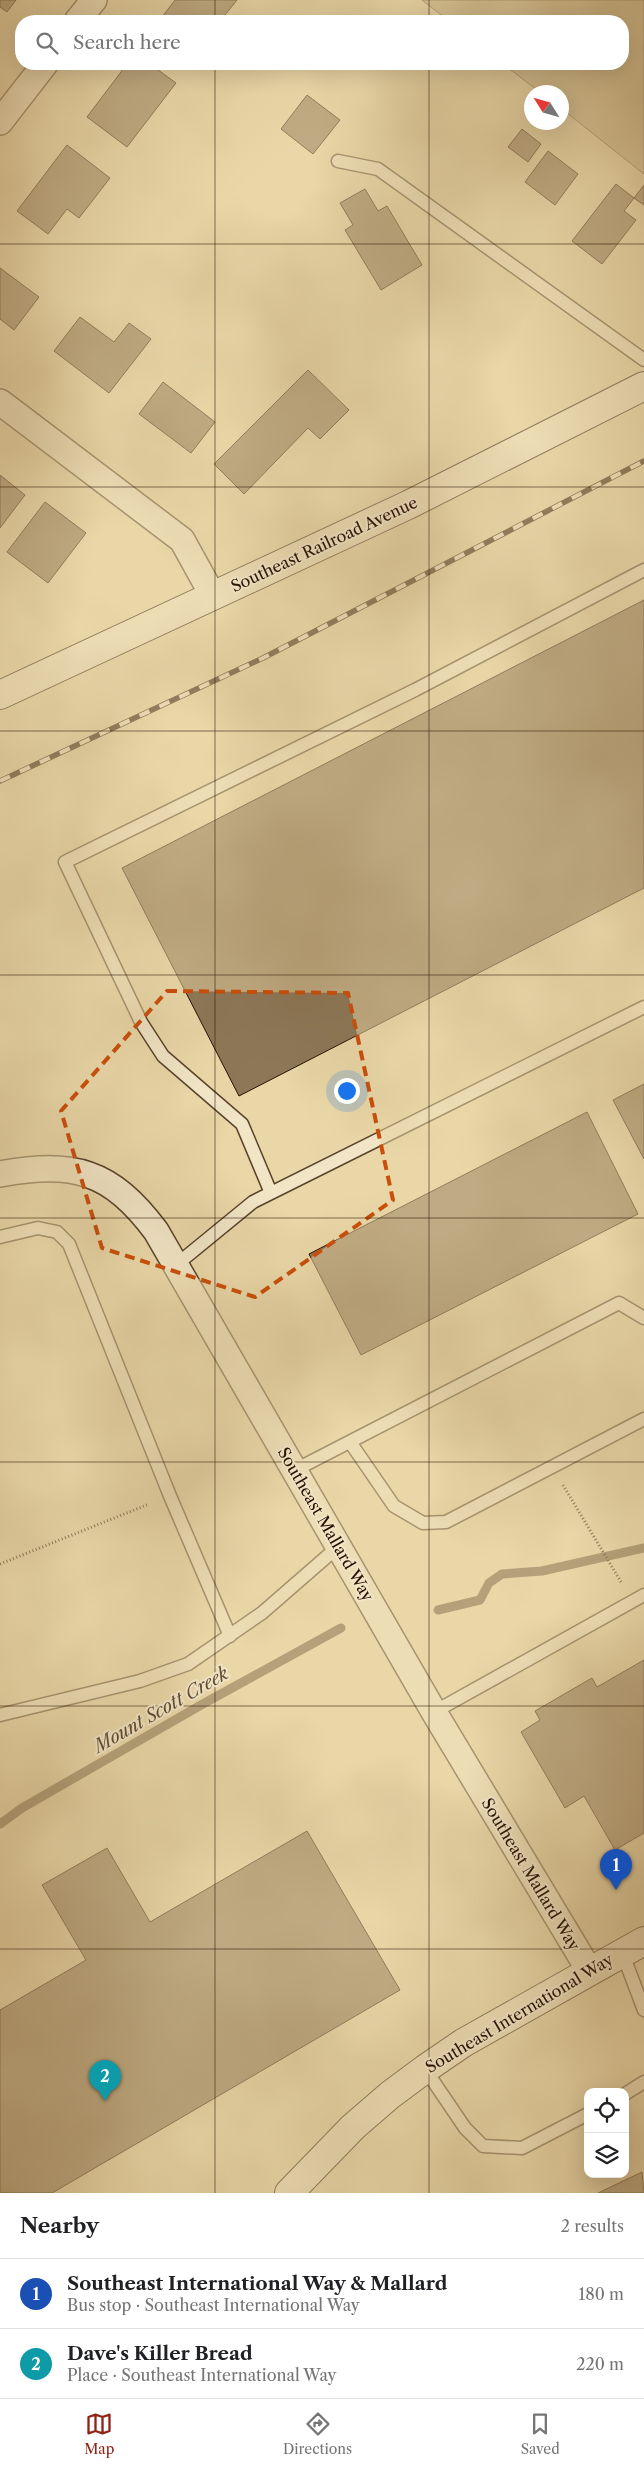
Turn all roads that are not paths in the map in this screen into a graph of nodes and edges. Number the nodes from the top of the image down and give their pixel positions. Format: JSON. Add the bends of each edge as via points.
{"nodes":[{"id":1,"x":94,"y":0,"type":"edge"},
{"id":2,"x":82,"y":15,"type":"edge"},
{"id":3,"x":40,"y":70,"type":"edge"},
{"id":4,"x":0,"y":122,"type":"edge"},
{"id":5,"x":338,"y":161,"type":"dead end"},
{"id":6,"x":644,"y":360,"type":"edge"},
{"id":7,"x":644,"y":386,"type":"edge"},
{"id":8,"x":0,"y":402,"type":"edge"},
{"id":9,"x":644,"y":570,"type":"edge"},
{"id":10,"x":213,"y":596,"type":"junction"},
{"id":11,"x":0,"y":695,"type":"edge"},
{"id":12,"x":644,"y":1007,"type":"edge"},
{"id":13,"x":0,"y":1174,"type":"edge"},
{"id":14,"x":271,"y":1193,"type":"junction"},
{"id":15,"x":0,"y":1237,"type":"edge"},
{"id":16,"x":176,"y":1265,"type":"junction"},
{"id":17,"x":644,"y":1318,"type":"edge"},
{"id":18,"x":644,"y":1419,"type":"edge"},
{"id":19,"x":350,"y":1442,"type":"junction"},
{"id":20,"x":295,"y":1470,"type":"junction"},
{"id":21,"x":339,"y":1546,"type":"junction"},
{"id":22,"x":638,"y":1599,"type":"edge"},
{"id":23,"x":230,"y":1636,"type":"junction"},
{"id":24,"x":434,"y":1712,"type":"junction"},
{"id":25,"x":0,"y":1716,"type":"edge"},
{"id":26,"x":633,"y":1947,"type":"edge"},
{"id":27,"x":589,"y":1970,"type":"junction"},
{"id":28,"x":644,"y":2010,"type":"edge"},
{"id":29,"x":425,"y":2069,"type":"junction"},
{"id":30,"x":644,"y":2084,"type":"edge"},
{"id":31,"x":629,"y":2092,"type":"edge"},
{"id":32,"x":584,"y":2116,"type":"edge"},
{"id":33,"x":289,"y":2193,"type":"edge"}],
"edges":[{"from":1,"to":2,"type":"street"},
{"from":3,"to":4,"type":"street"},
{"from":5,"to":6,"type":"lane","via":[[378,169]]},
{"from":7,"to":10,"type":"street","name":"Southeast Railroad Avenue","via":[[408,505]]},
{"from":8,"to":10,"type":"street","via":[[182,540]]},
{"from":9,"to":14,"type":"lane","via":[[415,690],[65,862],[141,1022],[163,1056],[242,1124]]},
{"from":10,"to":11,"type":"street","name":"Southeast Railroad Avenue"},
{"from":12,"to":14,"type":"lane"},
{"from":13,"to":16,"type":"street","name":"Southeast Mallard Way","via":[[43,1168],[99,1178],[136,1205]]},
{"from":14,"to":16,"type":"lane","via":[[253,1202]]},
{"from":15,"to":23,"type":"lane","via":[[38,1228],[56,1232],[69,1244]]},
{"from":16,"to":20,"type":"street","name":"Southeast Mallard Way"},
{"from":17,"to":19,"type":"lane","via":[[619,1303]]},
{"from":18,"to":19,"type":"lane","via":[[446,1522],[423,1523],[394,1506]]},
{"from":19,"to":20,"type":"lane"},
{"from":20,"to":21,"type":"street","name":"Southeast Mallard Way"},
{"from":21,"to":23,"type":"lane","via":[[262,1613]]},
{"from":21,"to":24,"type":"street","name":"Southeast Mallard Way"},
{"from":22,"to":24,"type":"lane"},
{"from":23,"to":25,"type":"lane","via":[[188,1664],[140,1681]]},
{"from":24,"to":27,"type":"street","name":"Southeast Mallard Way"},
{"from":26,"to":27,"type":"street","name":"Southeast International Way"},
{"from":26,"to":28,"type":"lane"},
{"from":27,"to":29,"type":"street","name":"Southeast International Way","via":[[463,2043]]},
{"from":29,"to":32,"type":"lane","via":[[465,2128],[483,2146],[522,2148]]},
{"from":29,"to":33,"type":"street","name":"Southeast International Way","via":[[353,2127]]},
{"from":30,"to":31,"type":"lane"}]}
